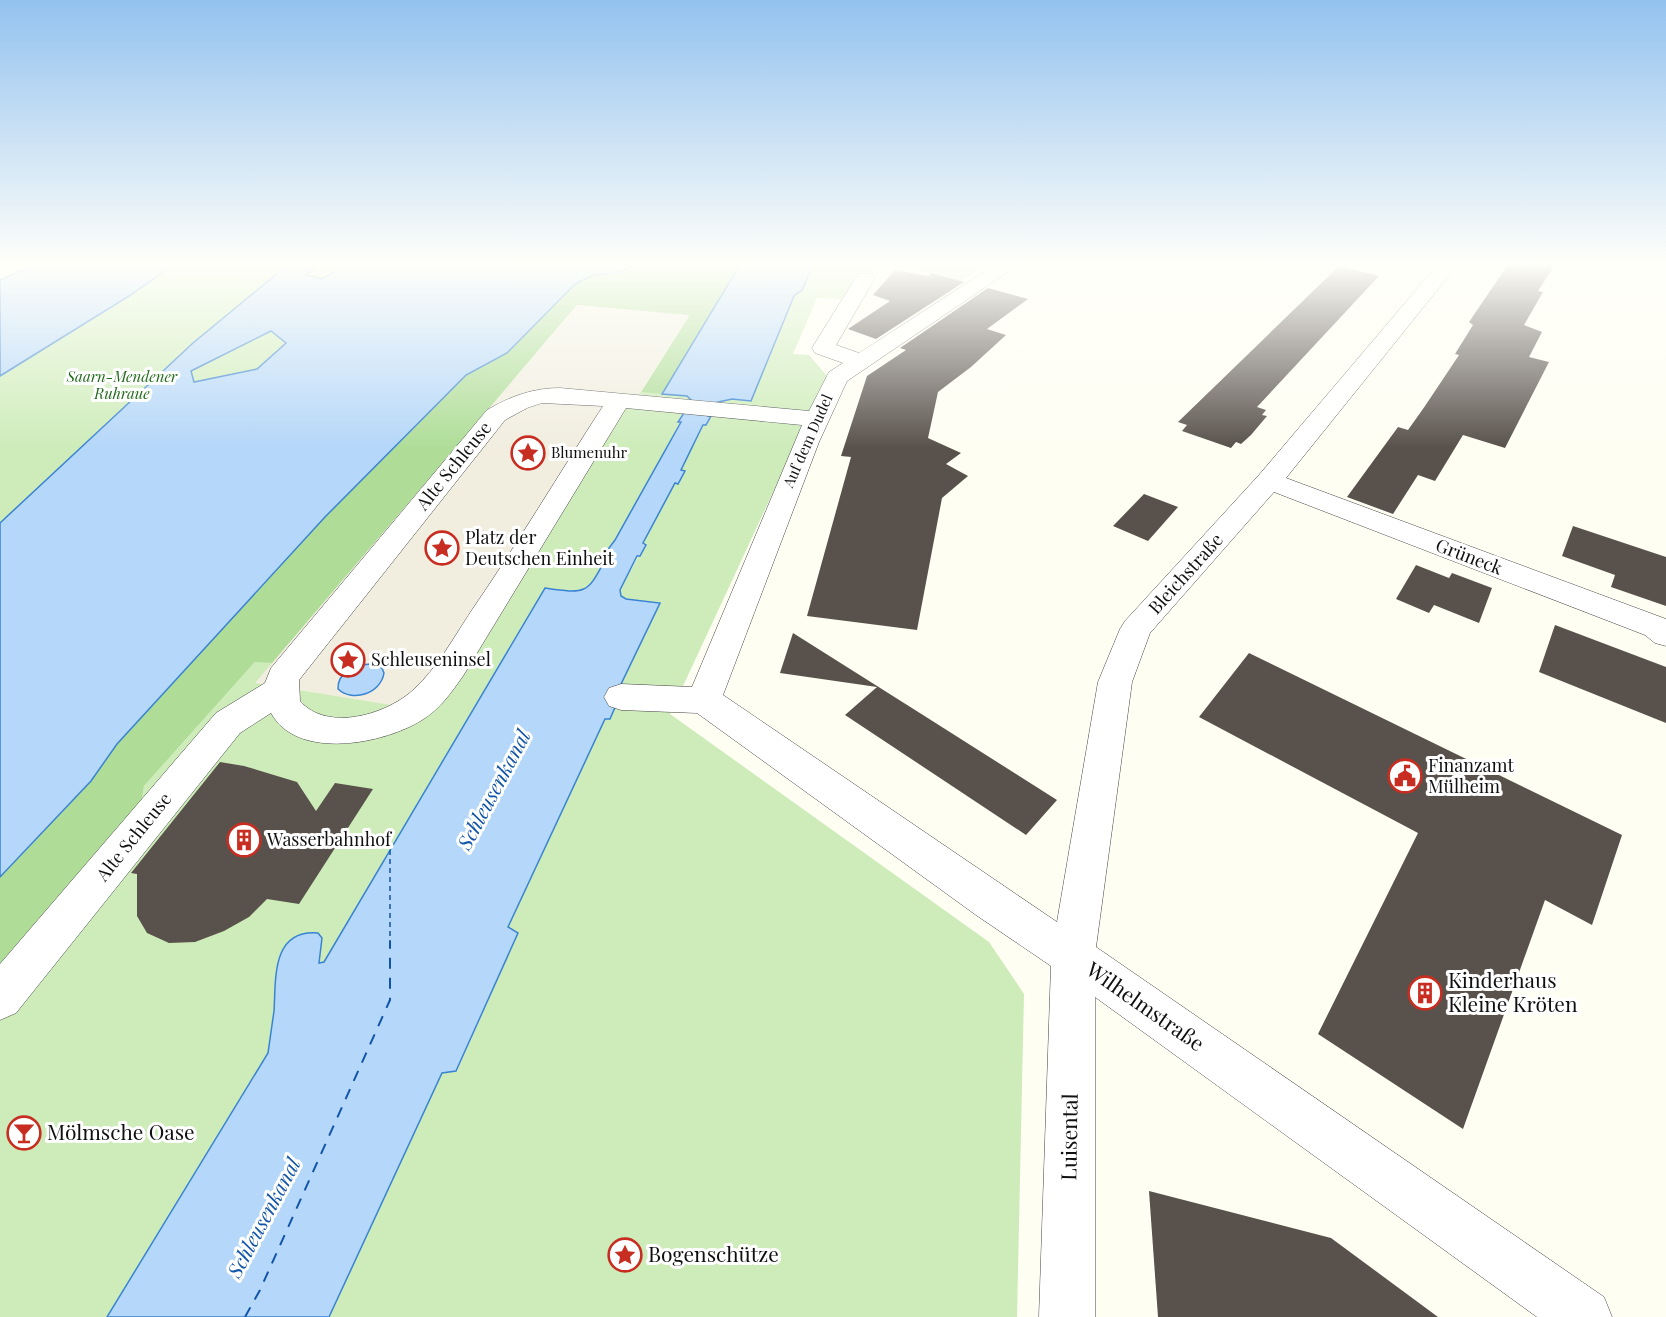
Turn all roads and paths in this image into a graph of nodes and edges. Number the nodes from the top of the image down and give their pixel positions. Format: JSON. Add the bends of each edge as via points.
{"nodes":[{"id":1,"x":837,"y":324,"type":"edge"},
{"id":2,"x":918,"y":324,"type":"edge"},
{"id":3,"x":1399,"y":324,"type":"edge"},
{"id":4,"x":860,"y":362,"type":"junction"},
{"id":5,"x":619,"y":400,"type":"junction"},
{"id":6,"x":817,"y":419,"type":"junction"},
{"id":7,"x":1269,"y":481,"type":"junction"},
{"id":8,"x":1666,"y":635,"type":"edge"},
{"id":9,"x":280,"y":690,"type":"junction"},
{"id":10,"x":621,"y":697,"type":"dead end"},
{"id":11,"x":704,"y":700,"type":"junction"},
{"id":12,"x":1073,"y":956,"type":"junction"},
{"id":13,"x":0,"y":998,"type":"edge"},
{"id":14,"x":1067,"y":1317,"type":"edge"},
{"id":15,"x":1584,"y":1317,"type":"edge"}],
"edges":[{"from":1,"to":4,"type":"street","via":[[823,348]]},
{"from":2,"to":4,"type":"street","name":"Auf dem Dudel"},
{"from":3,"to":7,"type":"street","name":"Bleichstraße"},
{"from":4,"to":6,"type":"street","name":"Auf dem Dudel","via":[[837,377]]},
{"from":5,"to":6,"type":"street","name":"Alte Schleuse"},
{"from":5,"to":9,"type":"street","name":"Alte Schleuse","via":[[538,397],[496,415],[299,656]]},
{"from":5,"to":9,"type":"street","via":[[490,608],[440,683],[422,702],[399,717],[367,728],[339,731],[305,725],[284,709]]},
{"from":6,"to":11,"type":"street","name":"Auf dem Dudel"},
{"from":7,"to":8,"type":"street","name":"Grüneck","via":[[1656,627]]},
{"from":7,"to":12,"type":"street","name":"Bleichstraße","via":[[1137,629],[1120,667]]},
{"from":9,"to":13,"type":"street","name":"Alte Schleuse","via":[[228,723]]},
{"from":10,"to":11,"type":"street"},
{"from":11,"to":12,"type":"street","name":"Wilhelmstraße"},
{"from":12,"to":14,"type":"street","name":"Luisental"},
{"from":12,"to":15,"type":"street","name":"Wilhelmstraße"}]}
